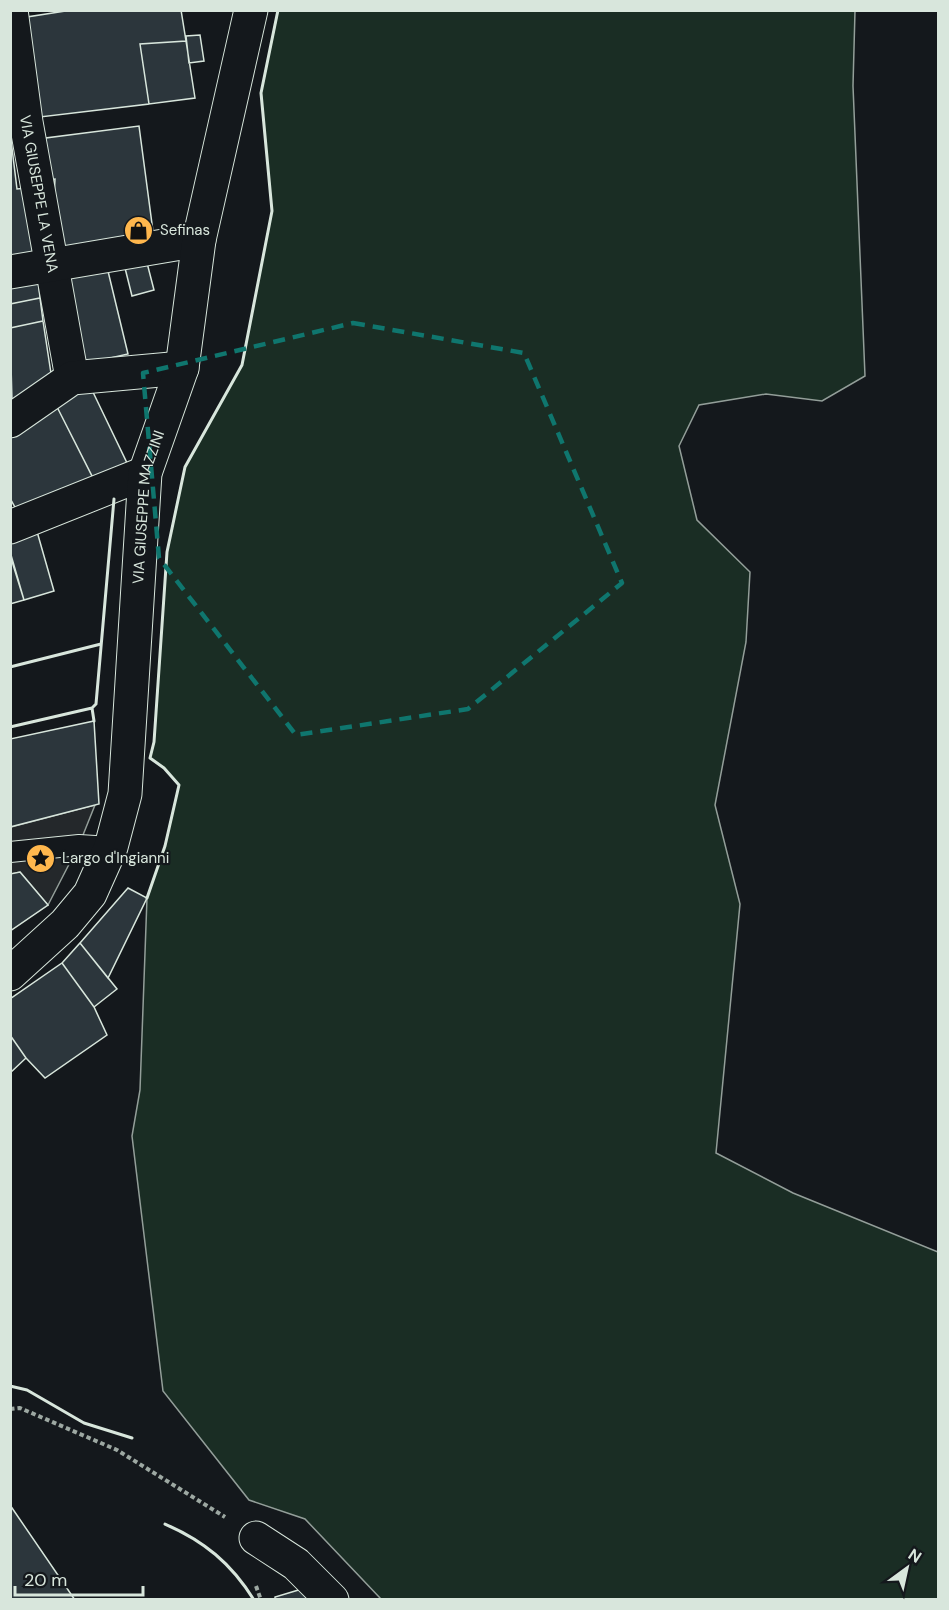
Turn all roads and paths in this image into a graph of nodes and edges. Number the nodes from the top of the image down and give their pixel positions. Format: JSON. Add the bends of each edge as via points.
{"nodes":[{"id":1,"x":11,"y":10,"type":"edge"},
{"id":2,"x":251,"y":10,"type":"edge"},
{"id":3,"x":199,"y":240,"type":"junction"},
{"id":4,"x":51,"y":264,"type":"junction"},
{"id":5,"x":10,"y":272,"type":"edge"},
{"id":6,"x":182,"y":368,"type":"junction"},
{"id":7,"x":72,"y":378,"type":"junction"},
{"id":8,"x":10,"y":421,"type":"edge"},
{"id":9,"x":145,"y":473,"type":"junction"},
{"id":10,"x":10,"y":527,"type":"edge"},
{"id":11,"x":111,"y":847,"type":"junction"},
{"id":12,"x":10,"y":852,"type":"edge"},
{"id":13,"x":10,"y":974,"type":"edge"},
{"id":14,"x":10,"y":1409,"type":"edge"},
{"id":15,"x":256,"y":1538,"type":"joint"},
{"id":16,"x":332,"y":1599,"type":"edge"}],
"edges":[{"from":1,"to":4,"type":"main road","name":"VIA GIUSEPPE LA VENA"},
{"from":2,"to":3,"type":"main road","name":"VIA GIUSEPPE MAZZINI"},
{"from":3,"to":4,"type":"main road"},
{"from":3,"to":6,"type":"main road","name":"VIA GIUSEPPE MAZZINI"},
{"from":4,"to":5,"type":"main road"},
{"from":4,"to":7,"type":"main road","name":"VIA GIUSEPPE LA VENA"},
{"from":6,"to":7,"type":"main road"},
{"from":6,"to":9,"type":"main road","name":"VIA GIUSEPPE MAZZINI"},
{"from":7,"to":8,"type":"main road"},
{"from":9,"to":10,"type":"main road"},
{"from":9,"to":11,"type":"main road","name":"VIA GIUSEPPE MAZZINI","via":[[125,794]]},
{"from":11,"to":12,"type":"lane","via":[[79,845]]},
{"from":11,"to":13,"type":"main road","name":"VIA GIUSEPPE MAZZINI","via":[[90,894],[65,924]]},
{"from":14,"to":15,"type":"path","via":[[20,1408],[117,1450]]},
{"from":15,"to":16,"type":"main road","via":[[296,1564]]}]}
